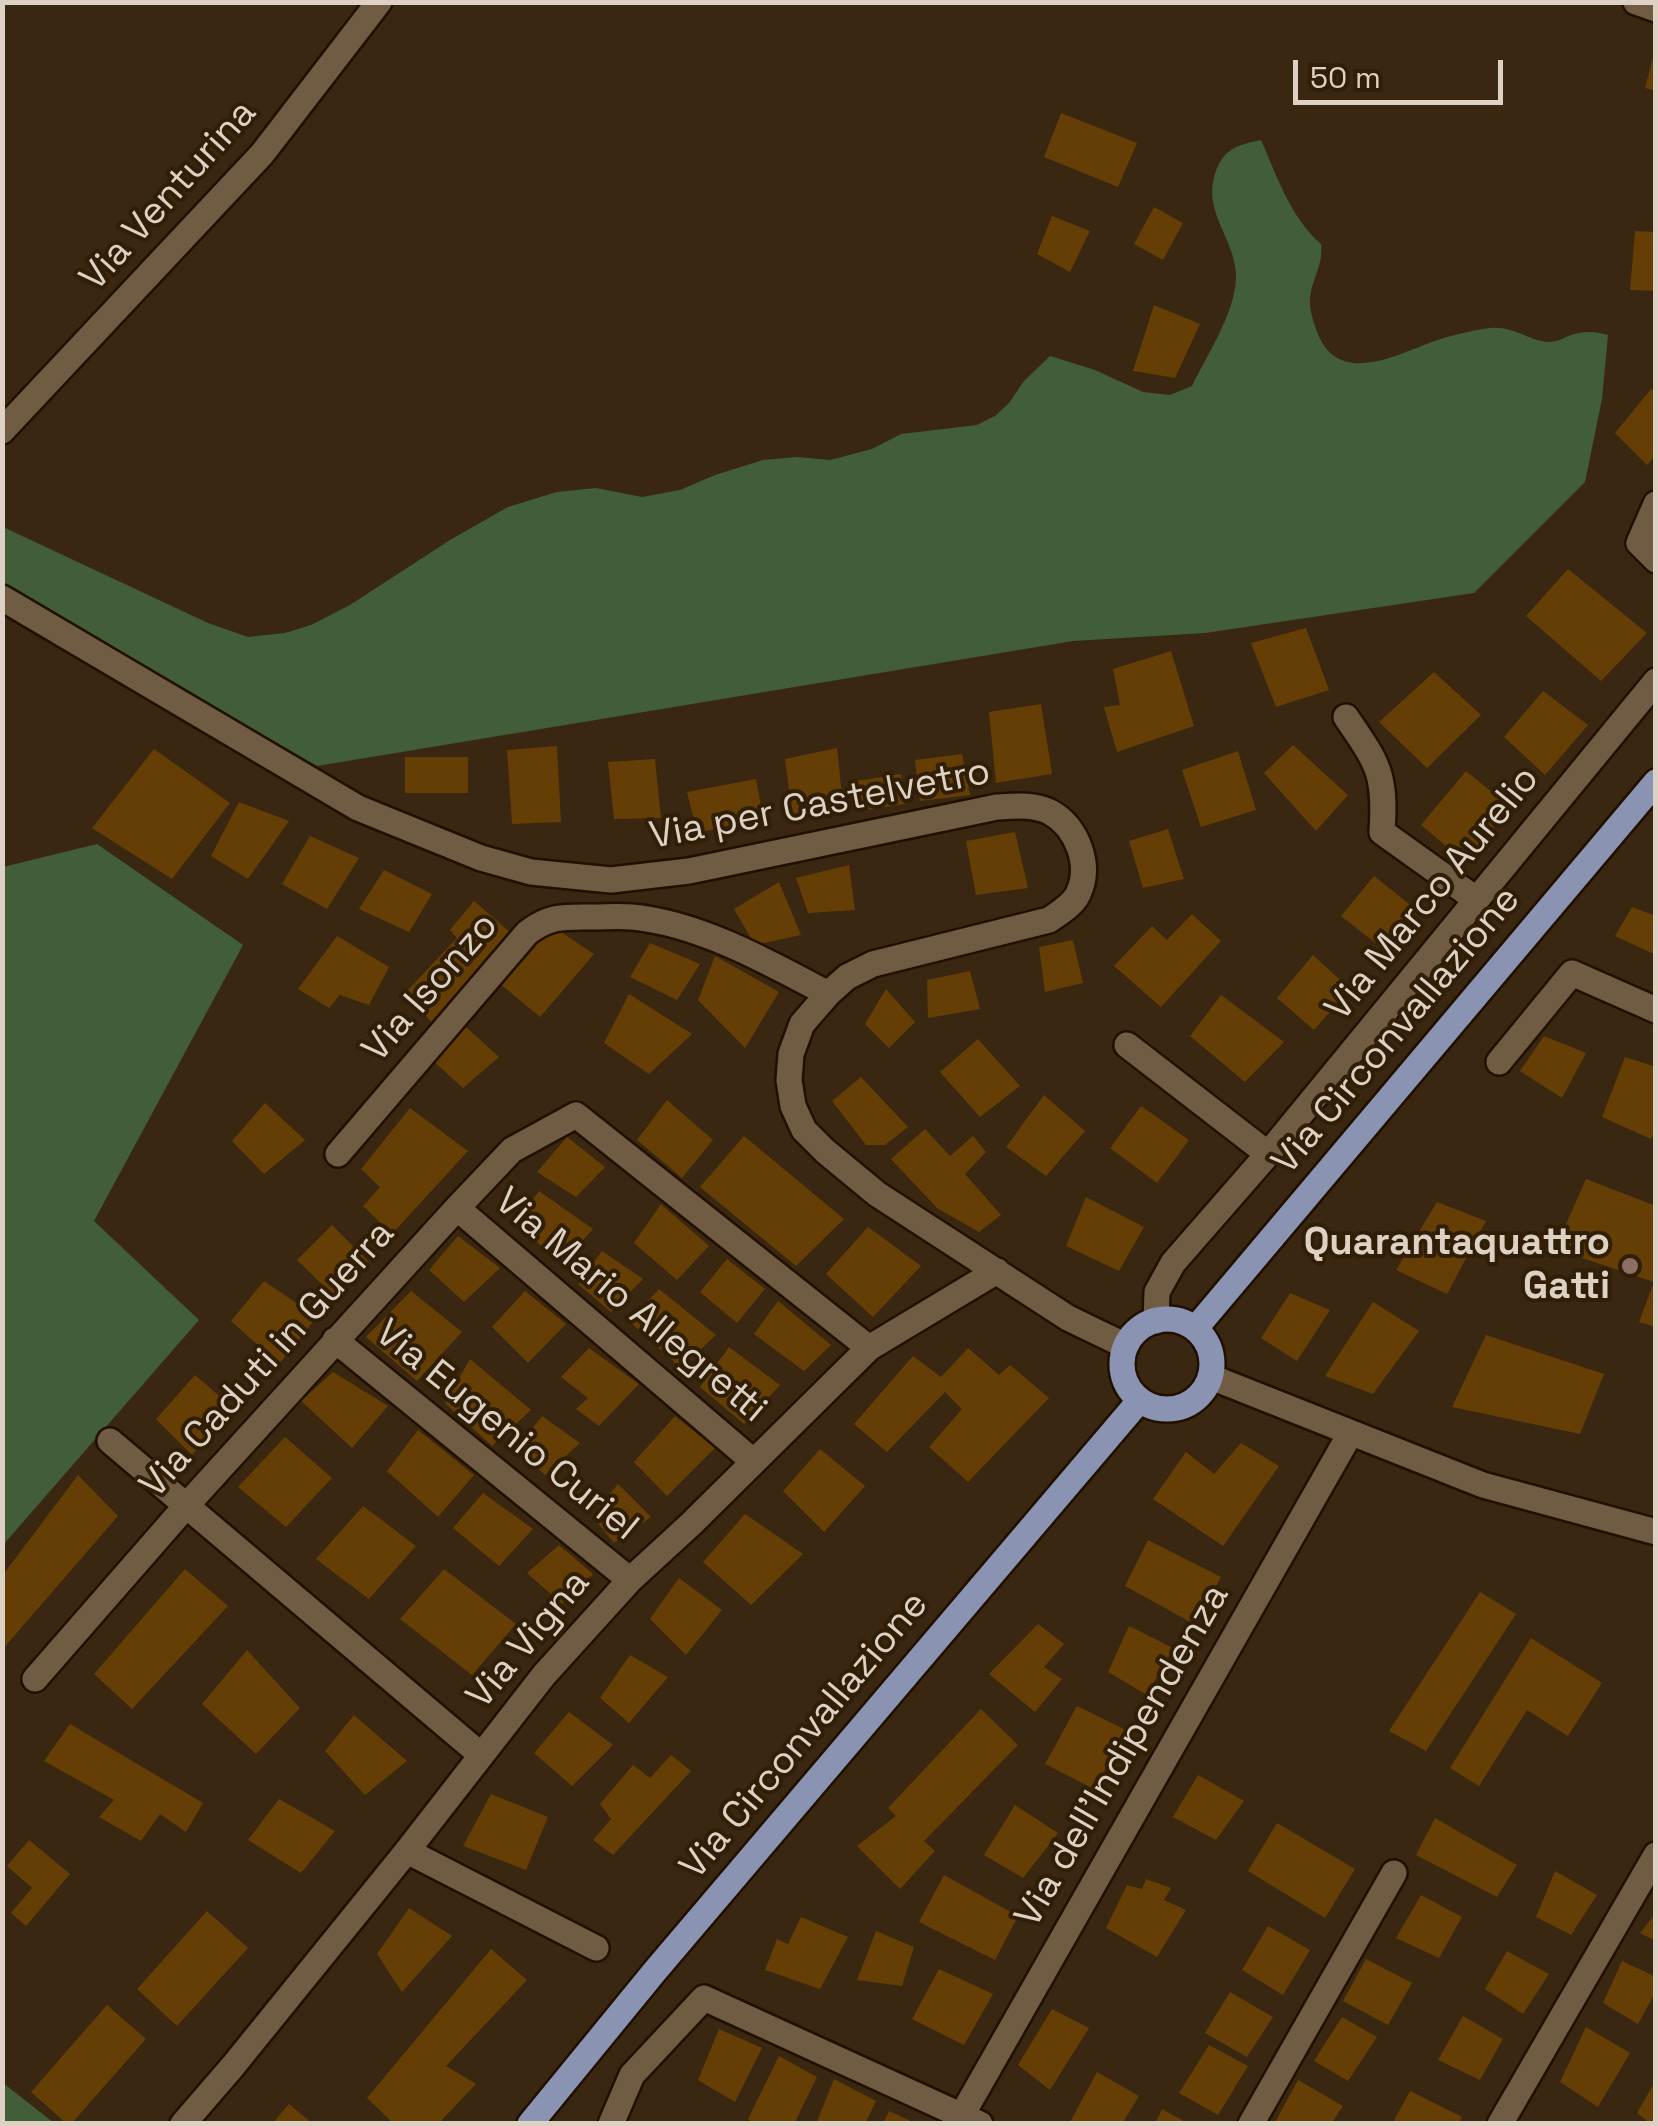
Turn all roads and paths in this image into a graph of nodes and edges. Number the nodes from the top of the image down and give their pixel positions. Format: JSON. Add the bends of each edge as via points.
{"nodes":[{"id":1,"x":378,"y":2,"type":"edge"},
{"id":2,"x":1636,"y":2,"type":"edge"},
{"id":3,"x":1656,"y":9,"type":"edge"},
{"id":4,"x":2,"y":430,"type":"edge"},
{"id":5,"x":1656,"y":504,"type":"edge"},
{"id":6,"x":1656,"y":560,"type":"edge"},
{"id":7,"x":2,"y":598,"type":"edge"},
{"id":8,"x":1656,"y":682,"type":"edge"},
{"id":9,"x":1346,"y":717,"type":"dead end"},
{"id":10,"x":1656,"y":782,"type":"edge"},
{"id":11,"x":1476,"y":900,"type":"junction"},
{"id":12,"x":828,"y":994,"type":"junction"},
{"id":13,"x":1656,"y":1010,"type":"edge"},
{"id":14,"x":1127,"y":1045,"type":"dead end"},
{"id":15,"x":1499,"y":1062,"type":"dead end"},
{"id":16,"x":338,"y":1154,"type":"dead end"},
{"id":17,"x":1268,"y":1154,"type":"junction"},
{"id":18,"x":457,"y":1208,"type":"junction"},
{"id":19,"x":997,"y":1272,"type":"junction"},
{"id":20,"x":1156,"y":1321,"type":"junction"},
{"id":21,"x":1195,"y":1329,"type":"junction"},
{"id":22,"x":335,"y":1340,"type":"junction"},
{"id":23,"x":1126,"y":1346,"type":"junction"},
{"id":24,"x":869,"y":1348,"type":"junction"},
{"id":25,"x":1210,"y":1378,"type":"junction"},
{"id":26,"x":1140,"y":1400,"type":"junction"},
{"id":27,"x":1350,"y":1434,"type":"junction"},
{"id":28,"x":110,"y":1441,"type":"dead end"},
{"id":29,"x":754,"y":1462,"type":"junction"},
{"id":30,"x":186,"y":1506,"type":"junction"},
{"id":31,"x":1656,"y":1532,"type":"edge"},
{"id":32,"x":630,"y":1580,"type":"junction"},
{"id":33,"x":35,"y":1679,"type":"dead end"},
{"id":34,"x":481,"y":1755,"type":"junction"},
{"id":35,"x":407,"y":1851,"type":"junction"},
{"id":36,"x":1656,"y":1855,"type":"edge"},
{"id":37,"x":1394,"y":1873,"type":"dead end"},
{"id":38,"x":596,"y":1948,"type":"dead end"},
{"id":39,"x":971,"y":2119,"type":"edge"},
{"id":40,"x":182,"y":2124,"type":"edge"},
{"id":41,"x":530,"y":2124,"type":"edge"},
{"id":42,"x":611,"y":2124,"type":"edge"},
{"id":43,"x":1251,"y":2124,"type":"edge"},
{"id":44,"x":1500,"y":2124,"type":"edge"}],
"edges":[{"from":1,"to":4,"type":"street","name":"Via Venturina","via":[[262,154]]},
{"from":2,"to":3,"type":"street"},
{"from":5,"to":6,"type":"street","via":[[1639,543]]},
{"from":7,"to":12,"type":"street","name":"Via per Castelvetro","via":[[358,808],[532,872],[611,880],[689,870],[1011,806],[1048,811],[1078,841],[1078,893],[1050,920],[873,964]]},
{"from":8,"to":11,"type":"street","name":"Via Marco Aurelio"},
{"from":9,"to":11,"type":"street","via":[[1376,760],[1384,794],[1382,832]]},
{"from":10,"to":21,"type":"main road","name":"Via Circonvallazione"},
{"from":11,"to":17,"type":"street","name":"Via Marco Aurelio"},
{"from":12,"to":16,"type":"street","name":"Via Isonzo","via":[[751,953],[653,920],[556,917],[527,933]]},
{"from":12,"to":19,"type":"street","name":"Via per Castelvetro","via":[[802,1024],[791,1054],[792,1106],[804,1130],[877,1194]]},
{"from":13,"to":15,"type":"street","via":[[1572,973]]},
{"from":14,"to":17,"type":"street"},
{"from":17,"to":20,"type":"street","name":"Via Marco Aurelio","via":[[1174,1263],[1157,1292]]},
{"from":18,"to":22,"type":"street","name":"Via Caduti in Guerra"},
{"from":18,"to":24,"type":"street","name":"Via Caduti in Guerra","via":[[512,1150],[576,1115]]},
{"from":18,"to":29,"type":"street","name":"Via Mario Allegretti"},
{"from":19,"to":23,"type":"street","name":"Via per Castelvetro"},
{"from":19,"to":24,"type":"street","name":"Via Vigna"},
{"from":20,"to":21,"type":"main road"},
{"from":20,"to":23,"type":"main road"},
{"from":21,"to":25,"type":"main road","via":[[1212,1356]]},
{"from":22,"to":30,"type":"street","name":"Via Caduti in Guerra"},
{"from":22,"to":32,"type":"street","name":"Via Eugenio Curiel"},
{"from":23,"to":26,"type":"main road","via":[[1124,1375]]},
{"from":24,"to":29,"type":"street","name":"Via Vigna"},
{"from":25,"to":26,"type":"main road","via":[[1200,1396],[1181,1407]]},
{"from":25,"to":27,"type":"street"},
{"from":26,"to":41,"type":"main road","name":"Via Circonvallazione"},
{"from":27,"to":31,"type":"street","via":[[1483,1485]]},
{"from":27,"to":39,"type":"street","name":"Via dell'Indipendenza"},
{"from":28,"to":30,"type":"street"},
{"from":29,"to":32,"type":"street","name":"Via Vigna"},
{"from":30,"to":33,"type":"street","name":"Via Caduti in Guerra"},
{"from":30,"to":34,"type":"street"},
{"from":32,"to":34,"type":"street","name":"Via Vigna"},
{"from":34,"to":35,"type":"street","name":"Via Vigna"},
{"from":35,"to":38,"type":"street"},
{"from":35,"to":40,"type":"street","name":"Via Vigna"},
{"from":36,"to":44,"type":"street"},
{"from":37,"to":43,"type":"street"},
{"from":39,"to":42,"type":"street","via":[[704,1998],[632,2075]]}]}
